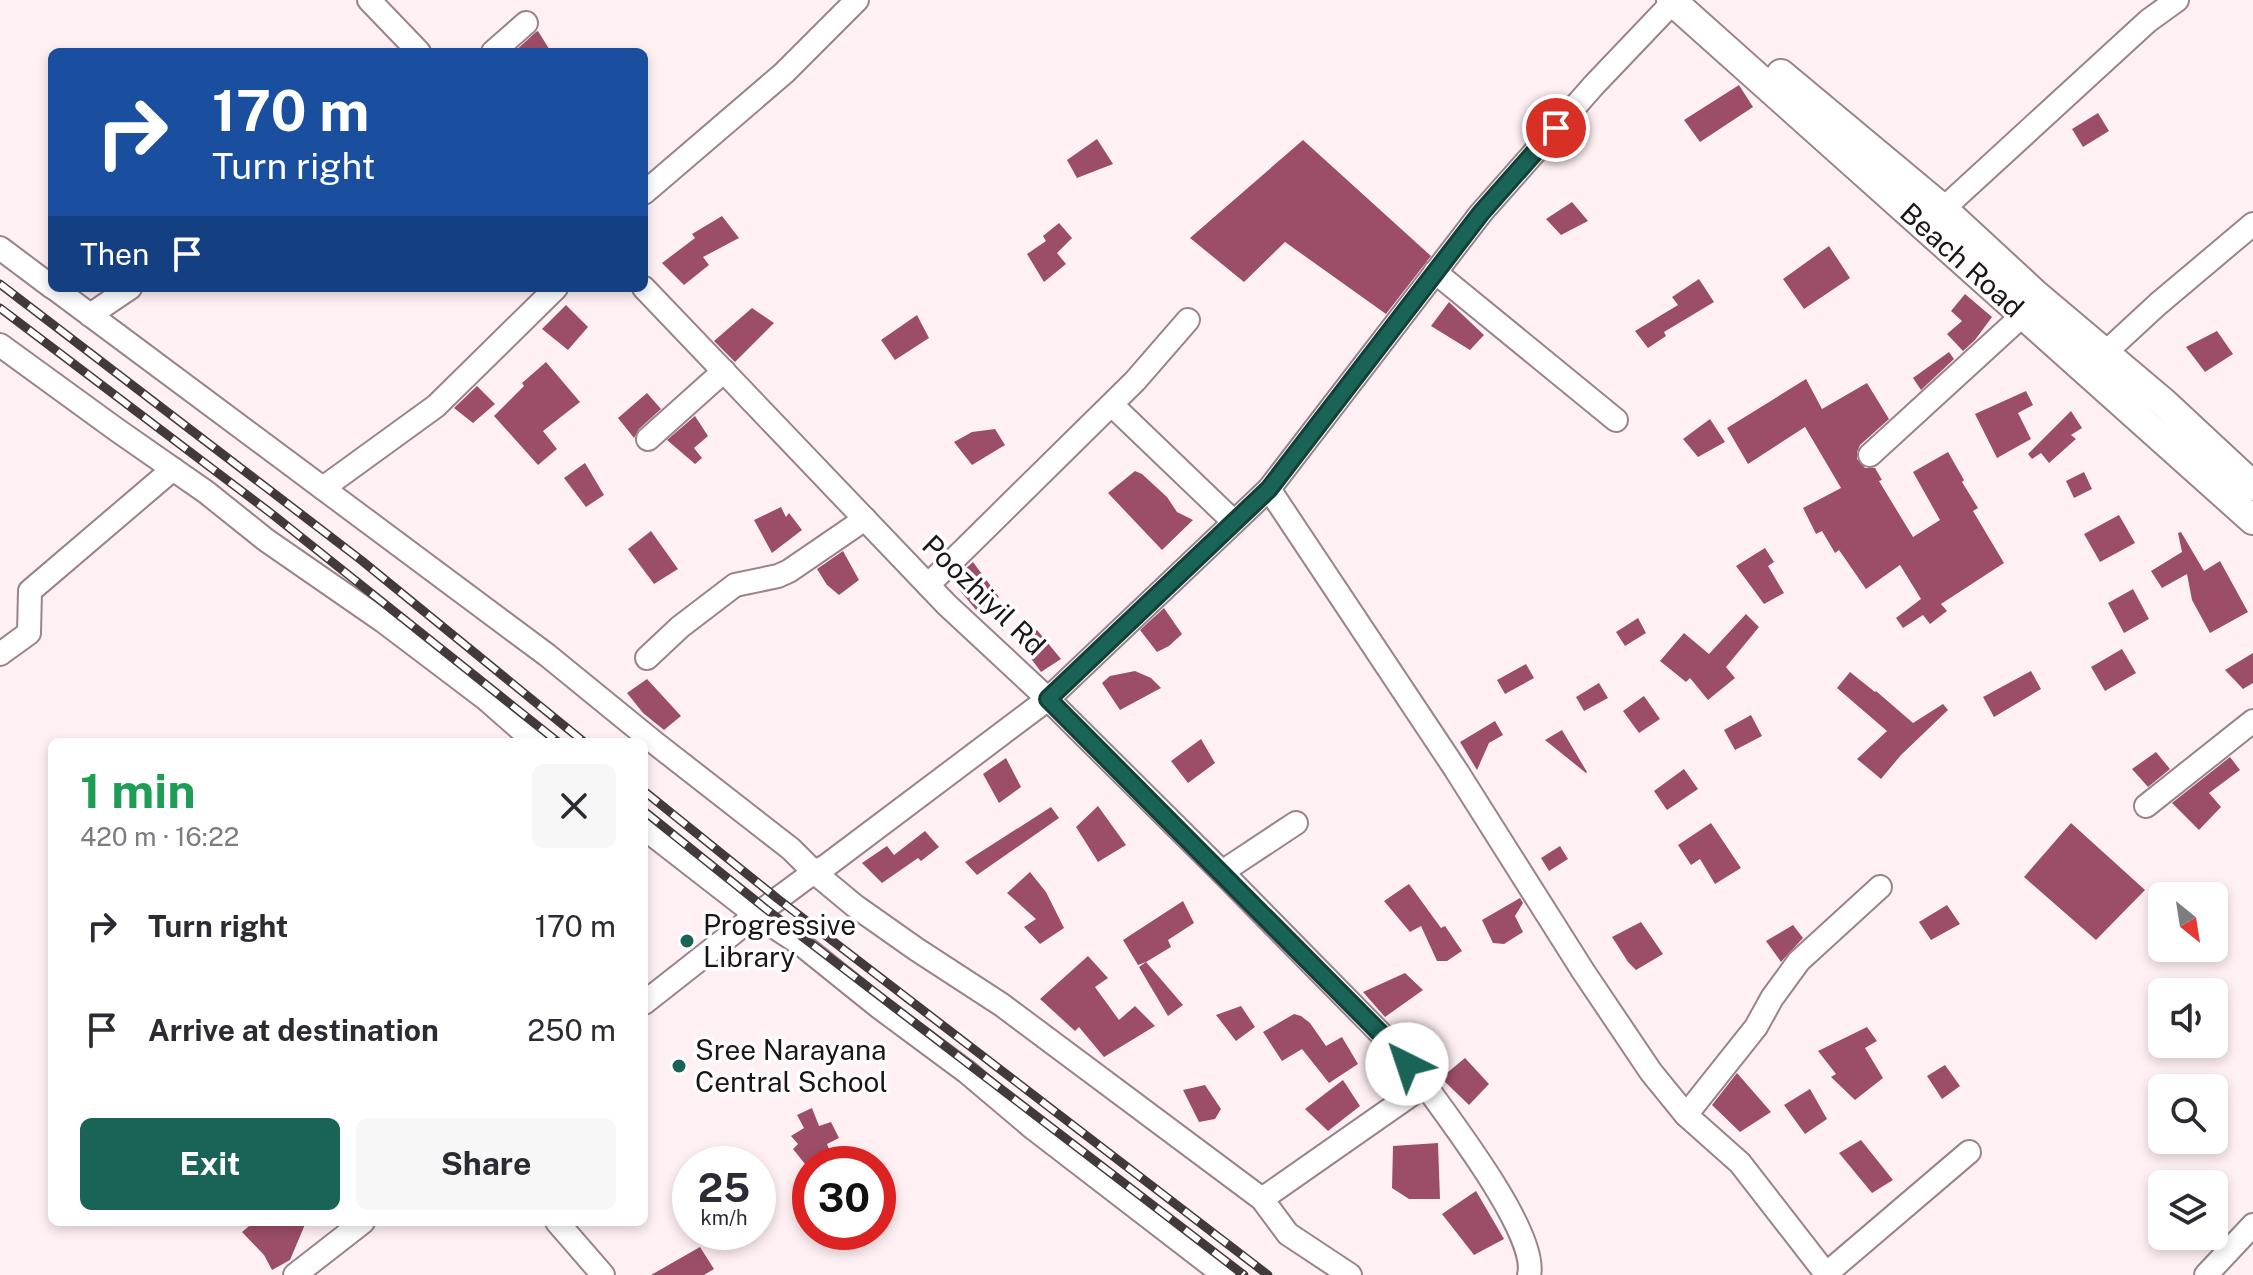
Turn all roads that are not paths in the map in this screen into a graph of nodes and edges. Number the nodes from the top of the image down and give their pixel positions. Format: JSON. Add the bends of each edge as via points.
{"nodes":[{"id":1,"x":857,"y":0,"type":"edge"},
{"id":2,"x":1679,"y":0,"type":"edge"},
{"id":3,"x":2177,"y":0,"type":"edge"},
{"id":4,"x":377,"y":2,"type":"edge"},
{"id":5,"x":526,"y":23,"type":"dead end"},
{"id":6,"x":416,"y":48,"type":"edge"},
{"id":7,"x":498,"y":48,"type":"edge"},
{"id":8,"x":648,"y":190,"type":"edge"},
{"id":9,"x":1943,"y":209,"type":"junction"},
{"id":10,"x":2253,"y":224,"type":"edge"},
{"id":11,"x":0,"y":248,"type":"edge"},
{"id":12,"x":1435,"y":272,"type":"junction"},
{"id":13,"x":48,"y":283,"type":"edge"},
{"id":14,"x":60,"y":292,"type":"edge"},
{"id":15,"x":124,"y":292,"type":"edge"},
{"id":16,"x":552,"y":292,"type":"edge"},
{"id":17,"x":648,"y":292,"type":"edge"},
{"id":18,"x":90,"y":315,"type":"junction"},
{"id":19,"x":2023,"y":315,"type":"junction"},
{"id":20,"x":1188,"y":320,"type":"dead end"},
{"id":21,"x":0,"y":345,"type":"edge"},
{"id":22,"x":2105,"y":353,"type":"junction"},
{"id":23,"x":724,"y":371,"type":"junction"},
{"id":24,"x":1112,"y":405,"type":"junction"},
{"id":25,"x":1616,"y":420,"type":"dead end"},
{"id":26,"x":648,"y":439,"type":"dead end"},
{"id":27,"x":1870,"y":455,"type":"dead end"},
{"id":28,"x":173,"y":469,"type":"junction"},
{"id":29,"x":2253,"y":486,"type":"edge"},
{"id":30,"x":323,"y":488,"type":"junction"},
{"id":31,"x":1269,"y":489,"type":"junction"},
{"id":32,"x":865,"y":519,"type":"junction"},
{"id":33,"x":2253,"y":520,"type":"edge"},
{"id":34,"x":1234,"y":522,"type":"junction"},
{"id":35,"x":928,"y":585,"type":"junction"},
{"id":36,"x":0,"y":654,"type":"edge"},
{"id":37,"x":647,"y":658,"type":"dead end"},
{"id":38,"x":1048,"y":699,"type":"junction"},
{"id":39,"x":2253,"y":721,"type":"edge"},
{"id":40,"x":530,"y":738,"type":"edge"},
{"id":41,"x":2146,"y":806,"type":"dead end"},
{"id":42,"x":1296,"y":823,"type":"dead end"},
{"id":43,"x":648,"y":831,"type":"edge"},
{"id":44,"x":814,"y":872,"type":"junction"},
{"id":45,"x":1222,"y":872,"type":"junction"},
{"id":46,"x":1880,"y":887,"type":"dead end"},
{"id":47,"x":756,"y":915,"type":"junction"},
{"id":48,"x":648,"y":1000,"type":"edge"},
{"id":49,"x":1425,"y":1085,"type":"junction"},
{"id":50,"x":1686,"y":1115,"type":"junction"},
{"id":51,"x":1969,"y":1152,"type":"dead end"},
{"id":52,"x":1262,"y":1199,"type":"junction"},
{"id":53,"x":2253,"y":1225,"type":"edge"},
{"id":54,"x":358,"y":1226,"type":"edge"},
{"id":55,"x":560,"y":1226,"type":"edge"},
{"id":56,"x":1827,"y":1274,"type":"edge"},
{"id":57,"x":295,"y":1275,"type":"edge"},
{"id":58,"x":603,"y":1275,"type":"edge"},
{"id":59,"x":1224,"y":1275,"type":"edge"},
{"id":60,"x":1350,"y":1275,"type":"edge"},
{"id":61,"x":1529,"y":1275,"type":"edge"},
{"id":62,"x":2206,"y":1275,"type":"edge"}],
"edges":[{"from":1,"to":8,"type":"street","via":[[784,73]]},
{"from":2,"to":9,"type":"main road"},
{"from":2,"to":12,"type":"street","via":[[1594,85]]},
{"from":2,"to":19,"type":"main road","name":"Beach Road"},
{"from":3,"to":9,"type":"street"},
{"from":4,"to":6,"type":"street"},
{"from":5,"to":7,"type":"street"},
{"from":9,"to":22,"type":"main road"},
{"from":10,"to":22,"type":"street"},
{"from":11,"to":13,"type":"street"},
{"from":12,"to":25,"type":"street"},
{"from":12,"to":31,"type":"street"},
{"from":14,"to":18,"type":"street"},
{"from":15,"to":18,"type":"street"},
{"from":16,"to":30,"type":"street","via":[[436,406]]},
{"from":17,"to":23,"type":"street","name":"Poozhiyil Rd"},
{"from":18,"to":30,"type":"street"},
{"from":19,"to":27,"type":"street"},
{"from":19,"to":33,"type":"main road","name":"Beach Road"},
{"from":20,"to":24,"type":"street"},
{"from":21,"to":28,"type":"street"},
{"from":22,"to":29,"type":"main road"},
{"from":23,"to":26,"type":"street"},
{"from":23,"to":32,"type":"street","name":"Poozhiyil Rd"},
{"from":24,"to":34,"type":"street"},
{"from":24,"to":35,"type":"street"},
{"from":28,"to":36,"type":"street","via":[[30,591],[29,633]]},
{"from":28,"to":40,"type":"street","via":[[383,621]]},
{"from":30,"to":44,"type":"street","via":[[547,655]]},
{"from":31,"to":34,"type":"street"},
{"from":31,"to":50,"type":"street","via":[[1583,971]]},
{"from":32,"to":35,"type":"street","name":"Poozhiyil Rd"},
{"from":32,"to":37,"type":"street","via":[[789,571],[735,585]]},
{"from":34,"to":38,"type":"street"},
{"from":35,"to":38,"type":"street","name":"Poozhiyil Rd"},
{"from":38,"to":44,"type":"street"},
{"from":38,"to":45,"type":"street","name":"Poozhiyil Rd"},
{"from":39,"to":41,"type":"street"},
{"from":42,"to":45,"type":"street"},
{"from":43,"to":47,"type":"street"},
{"from":44,"to":47,"type":"street"},
{"from":44,"to":52,"type":"street"},
{"from":45,"to":49,"type":"street","name":"Poozhiyil Rd"},
{"from":46,"to":50,"type":"street","via":[[1799,961],[1756,1027]]},
{"from":47,"to":48,"type":"street"},
{"from":47,"to":59,"type":"street","via":[[802,945]]},
{"from":49,"to":52,"type":"street"},
{"from":49,"to":61,"type":"street","name":"Poozhiyil Rd","via":[[1493,1181],[1523,1239],[1532,1265]]},
{"from":50,"to":56,"type":"street","via":[[1740,1163]]},
{"from":51,"to":56,"type":"street"},
{"from":52,"to":60,"type":"street","via":[[1288,1234]]},
{"from":53,"to":62,"type":"street"},
{"from":54,"to":57,"type":"street"},
{"from":55,"to":58,"type":"street"}]}
